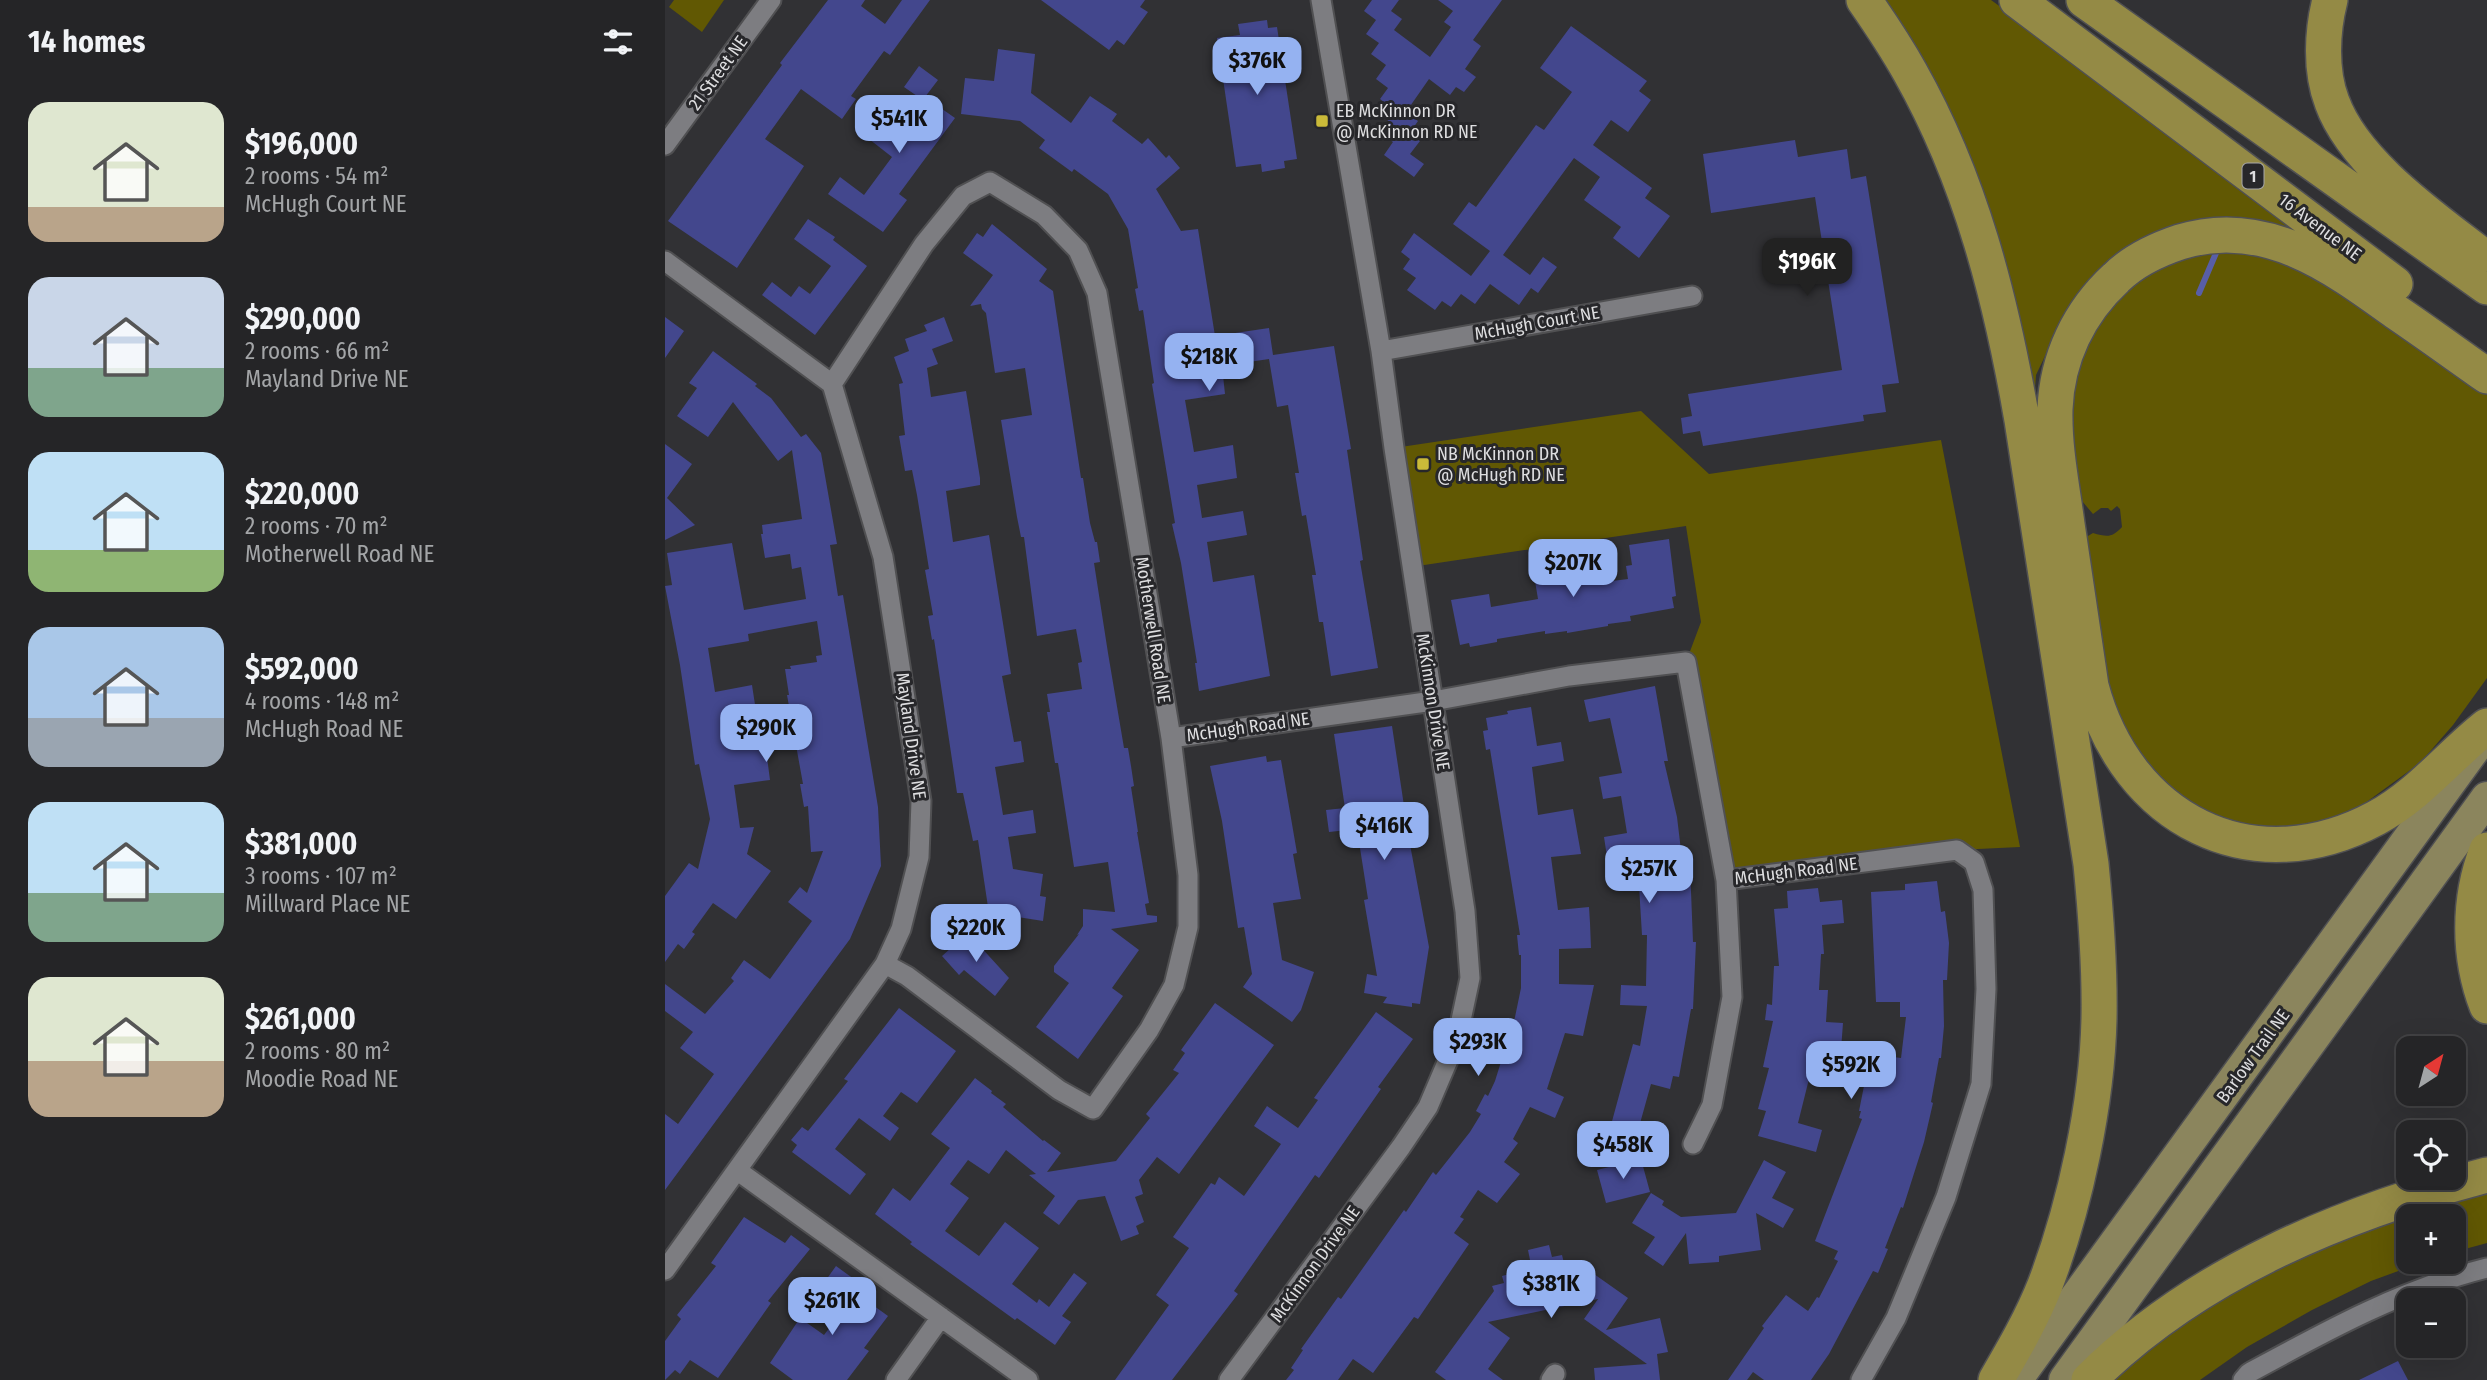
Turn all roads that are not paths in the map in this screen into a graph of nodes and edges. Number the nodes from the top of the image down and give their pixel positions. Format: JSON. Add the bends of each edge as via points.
{"nodes":[{"id":1,"x":771,"y":0,"type":"edge"},
{"id":2,"x":1321,"y":0,"type":"edge"},
{"id":3,"x":1864,"y":0,"type":"edge"},
{"id":4,"x":2017,"y":0,"type":"edge"},
{"id":5,"x":2084,"y":0,"type":"edge"},
{"id":6,"x":2330,"y":0,"type":"edge"},
{"id":7,"x":665,"y":145,"type":"edge"},
{"id":8,"x":2487,"y":260,"type":"edge"},
{"id":9,"x":665,"y":261,"type":"edge"},
{"id":10,"x":2487,"y":287,"type":"edge"},
{"id":11,"x":1692,"y":296,"type":"dead end"},
{"id":12,"x":1381,"y":351,"type":"junction"},
{"id":13,"x":2487,"y":354,"type":"edge"},
{"id":14,"x":2487,"y":376,"type":"edge"},
{"id":15,"x":832,"y":384,"type":"junction"},
{"id":16,"x":1433,"y":701,"type":"junction"},
{"id":17,"x":2487,"y":729,"type":"edge"},
{"id":18,"x":1171,"y":738,"type":"junction"},
{"id":19,"x":2487,"y":798,"type":"edge"},
{"id":20,"x":2487,"y":850,"type":"edge"},
{"id":21,"x":1726,"y":880,"type":"junction"},
{"id":22,"x":885,"y":964,"type":"junction"},
{"id":23,"x":2487,"y":1006,"type":"edge"},
{"id":24,"x":1693,"y":1144,"type":"dead end"},
{"id":25,"x":738,"y":1171,"type":"junction"},
{"id":26,"x":2487,"y":1175,"type":"edge"},
{"id":27,"x":2487,"y":1268,"type":"edge"},
{"id":28,"x":665,"y":1270,"type":"edge"},
{"id":29,"x":941,"y":1317,"type":"junction"},
{"id":30,"x":896,"y":1380,"type":"edge"},
{"id":31,"x":1028,"y":1380,"type":"edge"},
{"id":32,"x":1229,"y":1380,"type":"edge"},
{"id":33,"x":1861,"y":1380,"type":"edge"},
{"id":34,"x":1996,"y":1380,"type":"edge"},
{"id":35,"x":2017,"y":1380,"type":"edge"},
{"id":36,"x":2065,"y":1380,"type":"edge"},
{"id":37,"x":2089,"y":1380,"type":"edge"},
{"id":38,"x":2243,"y":1380,"type":"edge"}],
"edges":[{"from":1,"to":7,"type":"street","name":"21 Street NE"},
{"from":2,"to":12,"type":"street","name":"McKinnon Drive NE"},
{"from":3,"to":34,"type":"highway","via":[[1931,112],[1966,193],[1990,267],[2020,409],[2094,891],[2099,1020],[2087,1131],[2062,1237],[2044,1287]]},
{"from":4,"to":13,"type":"highway","name":"16 Avenue NE","number":"1"},
{"from":5,"to":10,"type":"highway"},
{"from":6,"to":8,"type":"highway","via":[[2324,23],[2326,73],[2344,125],[2388,179]]},
{"from":9,"to":15,"type":"street"},
{"from":11,"to":12,"type":"street","name":"McHugh Court NE"},
{"from":12,"to":16,"type":"street","name":"McKinnon Drive NE"},
{"from":14,"to":17,"type":"highway","via":[[2351,280],[2296,249],[2245,235],[2216,234],[2158,249],[2134,262],[2103,290],[2087,310],[2065,355],[2055,427],[2097,709],[2104,730],[2129,769],[2175,813],[2243,842],[2293,845],[2321,840],[2400,804]]},
{"from":15,"to":18,"type":"street","name":"Motherwell Road NE","via":[[912,262],[963,196],[990,182],[1044,215],[1079,250],[1097,293]]},
{"from":15,"to":22,"type":"street","name":"Mayland Drive NE","via":[[884,557],[921,801],[919,857],[901,929]]},
{"from":16,"to":18,"type":"street","name":"McHugh Road NE"},
{"from":16,"to":21,"type":"street","name":"McHugh Road NE","via":[[1569,676],[1686,662]]},
{"from":16,"to":32,"type":"street","name":"McKinnon Drive NE","via":[[1465,911],[1470,978],[1457,1039],[1415,1127]]},
{"from":17,"to":35,"type":"main road","name":"Barlow Trail NE"},
{"from":18,"to":22,"type":"street","name":"Motherwell Road NE","via":[[1188,876],[1188,927],[1174,985],[1149,1030],[1093,1109],[1059,1090]]},
{"from":19,"to":36,"type":"main road"},
{"from":20,"to":23,"type":"highway","via":[[2477,880],[2473,938]]},
{"from":21,"to":24,"type":"street","via":[[1732,997],[1712,1105]]},
{"from":21,"to":33,"type":"street","name":"McHugh Road NE","via":[[1957,850],[1974,862],[1983,890],[1986,989],[1981,1084],[1947,1197],[1896,1318]]},
{"from":22,"to":25,"type":"street","name":"Mayland Drive NE"},
{"from":25,"to":28,"type":"street","name":"Mayland Drive NE"},
{"from":25,"to":29,"type":"street"},
{"from":26,"to":37,"type":"highway","via":[[2378,1208],[2281,1248],[2195,1296]]},
{"from":27,"to":38,"type":"street","via":[[2419,1289],[2345,1321]]},
{"from":29,"to":30,"type":"street"},
{"from":29,"to":31,"type":"street"}]}
